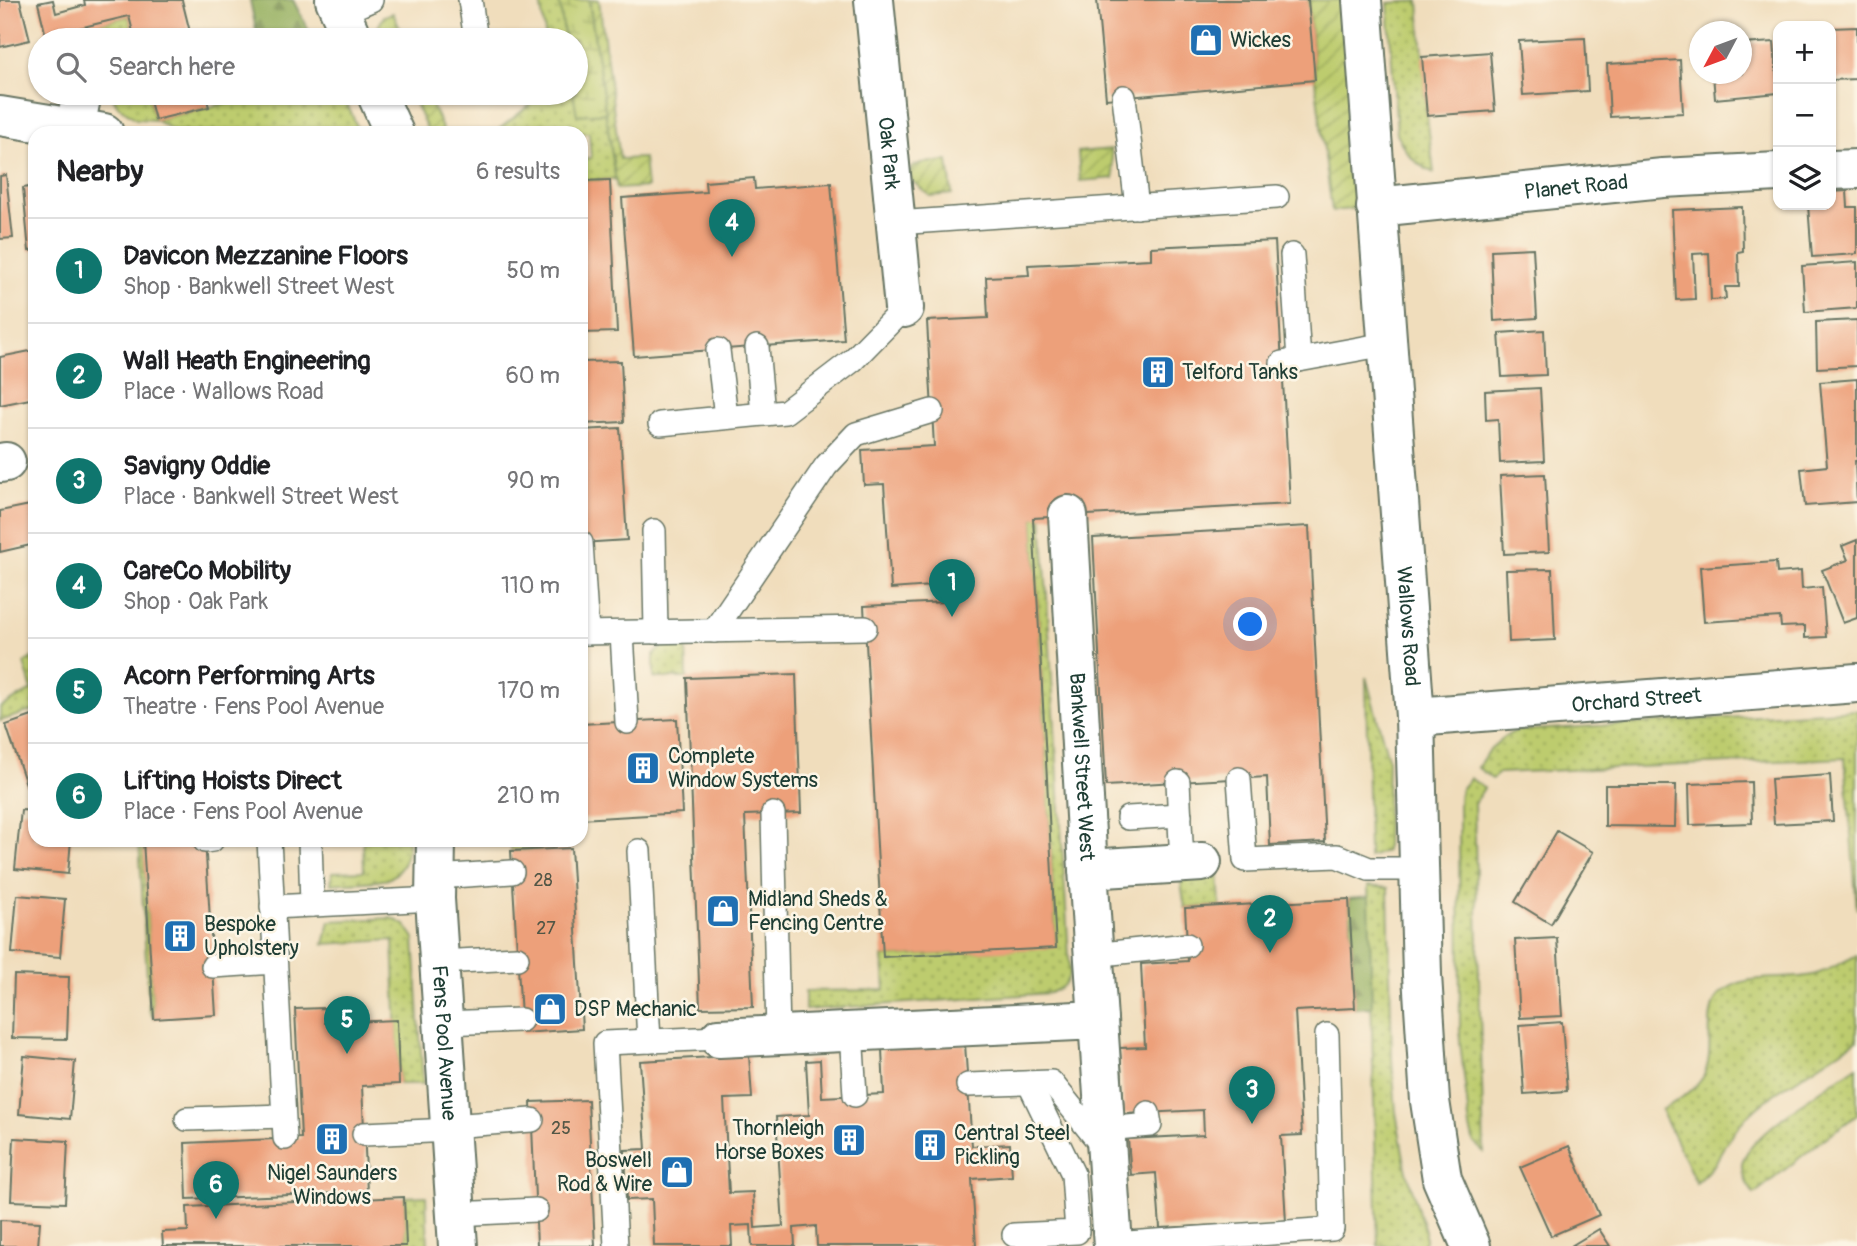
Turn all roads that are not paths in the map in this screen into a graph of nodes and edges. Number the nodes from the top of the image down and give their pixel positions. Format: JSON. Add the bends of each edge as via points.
{"nodes":[{"id":1,"x":470,"y":0,"type":"edge"},
{"id":2,"x":874,"y":0,"type":"edge"},
{"id":3,"x":1362,"y":0,"type":"edge"},
{"id":4,"x":475,"y":28,"type":"edge"},
{"id":5,"x":1124,"y":97,"type":"dead end"},
{"id":6,"x":381,"y":105,"type":"edge"},
{"id":7,"x":0,"y":116,"type":"edge"},
{"id":8,"x":87,"y":118,"type":"edge"},
{"id":9,"x":391,"y":126,"type":"edge"},
{"id":10,"x":1857,"y":169,"type":"edge"},
{"id":11,"x":1836,"y":170,"type":"edge"},
{"id":12,"x":1773,"y":172,"type":"edge"},
{"id":13,"x":1277,"y":197,"type":"dead end"},
{"id":14,"x":1137,"y":207,"type":"junction"},
{"id":15,"x":1376,"y":207,"type":"junction"},
{"id":16,"x":896,"y":223,"type":"junction"},
{"id":17,"x":1292,"y":255,"type":"dead end"},
{"id":18,"x":904,"y":308,"type":"joint"},
{"id":19,"x":1386,"y":344,"type":"junction"},
{"id":20,"x":757,"y":347,"type":"dead end"},
{"id":21,"x":718,"y":350,"type":"dead end"},
{"id":22,"x":932,"y":411,"type":"dead end"},
{"id":23,"x":763,"y":414,"type":"junction"},
{"id":24,"x":726,"y":417,"type":"junction"},
{"id":25,"x":660,"y":424,"type":"dead end"},
{"id":26,"x":1068,"y":515,"type":"dead end"},
{"id":27,"x":654,"y":531,"type":"dead end"},
{"id":28,"x":865,"y":628,"type":"dead end"},
{"id":29,"x":714,"y":631,"type":"junction"},
{"id":30,"x":656,"y":632,"type":"junction"},
{"id":31,"x":588,"y":633,"type":"edge"},
{"id":32,"x":622,"y":633,"type":"junction"},
{"id":33,"x":1857,"y":683,"type":"edge"},
{"id":34,"x":1415,"y":717,"type":"junction"},
{"id":35,"x":626,"y":722,"type":"dead end"},
{"id":36,"x":1240,"y":779,"type":"dead end"},
{"id":37,"x":1178,"y":782,"type":"dead end"},
{"id":38,"x":773,"y":814,"type":"dead end"},
{"id":39,"x":1180,"y":815,"type":"junction"},
{"id":40,"x":1128,"y":818,"type":"dead end"},
{"id":41,"x":269,"y":847,"type":"edge"},
{"id":42,"x":310,"y":847,"type":"edge"},
{"id":43,"x":639,"y":851,"type":"dead end"},
{"id":44,"x":1192,"y":863,"type":"joint"},
{"id":45,"x":1088,"y":869,"type":"junction"},
{"id":46,"x":1419,"y":869,"type":"junction"},
{"id":47,"x":436,"y":872,"type":"edge"},
{"id":48,"x":512,"y":872,"type":"dead end"},
{"id":49,"x":312,"y":905,"type":"junction"},
{"id":50,"x":272,"y":907,"type":"junction"},
{"id":51,"x":1187,"y":945,"type":"dead end"},
{"id":52,"x":1093,"y":955,"type":"junction"},
{"id":53,"x":517,"y":958,"type":"dead end"},
{"id":54,"x":275,"y":962,"type":"junction"},
{"id":55,"x":439,"y":962,"type":"junction"},
{"id":56,"x":213,"y":966,"type":"dead end"},
{"id":57,"x":521,"y":1020,"type":"dead end"},
{"id":58,"x":1098,"y":1020,"type":"junction"},
{"id":59,"x":444,"y":1023,"type":"junction"},
{"id":60,"x":851,"y":1032,"type":"junction"},
{"id":61,"x":778,"y":1035,"type":"junction"},
{"id":62,"x":1327,"y":1035,"type":"dead end"},
{"id":63,"x":700,"y":1045,"type":"joint"},
{"id":64,"x":661,"y":1047,"type":"junction"},
{"id":65,"x":1029,"y":1083,"type":"junction"},
{"id":66,"x":968,"y":1085,"type":"dead end"},
{"id":67,"x":855,"y":1096,"type":"dead end"},
{"id":68,"x":1149,"y":1113,"type":"dead end"},
{"id":69,"x":187,"y":1119,"type":"dead end"},
{"id":70,"x":532,"y":1120,"type":"dead end"},
{"id":71,"x":450,"y":1128,"type":"junction"},
{"id":72,"x":364,"y":1134,"type":"dead end"},
{"id":73,"x":1106,"y":1141,"type":"junction"},
{"id":74,"x":536,"y":1210,"type":"dead end"},
{"id":75,"x":457,"y":1230,"type":"edge"},
{"id":76,"x":1014,"y":1235,"type":"dead end"},
{"id":77,"x":1113,"y":1245,"type":"edge"},
{"id":78,"x":616,"y":1246,"type":"edge"},
{"id":79,"x":1471,"y":1246,"type":"edge"}],
"edges":[{"from":1,"to":4,"type":"lane"},
{"from":2,"to":16,"type":"street","name":"Oak Park"},
{"from":3,"to":15,"type":"street","name":"Wallows Road"},
{"from":5,"to":14,"type":"lane"},
{"from":6,"to":9,"type":"street"},
{"from":7,"to":8,"type":"street"},
{"from":10,"to":11,"type":"street"},
{"from":12,"to":15,"type":"street","name":"Planet Road","via":[[1662,178]]},
{"from":13,"to":14,"type":"lane"},
{"from":14,"to":16,"type":"lane"},
{"from":15,"to":19,"type":"street","name":"Wallows Road"},
{"from":16,"to":18,"type":"street","name":"Oak Park"},
{"from":17,"to":19,"type":"lane","via":[[1291,361]]},
{"from":18,"to":23,"type":"lane","via":[[853,360],[785,412]]},
{"from":19,"to":34,"type":"street","name":"Wallows Road"},
{"from":20,"to":23,"type":"lane"},
{"from":21,"to":24,"type":"lane"},
{"from":22,"to":29,"type":"lane","via":[[856,434],[826,466]]},
{"from":23,"to":24,"type":"lane"},
{"from":24,"to":25,"type":"lane"},
{"from":26,"to":45,"type":"street","name":"Bankwell Street West"},
{"from":27,"to":30,"type":"lane"},
{"from":28,"to":29,"type":"lane"},
{"from":29,"to":30,"type":"lane"},
{"from":30,"to":32,"type":"lane"},
{"from":31,"to":32,"type":"lane"},
{"from":32,"to":35,"type":"lane"},
{"from":33,"to":34,"type":"street","name":"Orchard Street"},
{"from":34,"to":46,"type":"street","name":"Wallows Road"},
{"from":36,"to":46,"type":"lane","via":[[1245,860],[1337,856],[1370,869]]},
{"from":37,"to":39,"type":"lane"},
{"from":38,"to":61,"type":"lane"},
{"from":39,"to":40,"type":"lane"},
{"from":39,"to":44,"type":"lane"},
{"from":41,"to":50,"type":"lane"},
{"from":42,"to":49,"type":"lane"},
{"from":43,"to":64,"type":"lane"},
{"from":44,"to":45,"type":"street"},
{"from":45,"to":52,"type":"street","name":"Bankwell Street West"},
{"from":46,"to":79,"type":"street","name":"Wallows Road","via":[[1430,1101],[1442,1179]]},
{"from":47,"to":48,"type":"lane"},
{"from":47,"to":49,"type":"lane"},
{"from":47,"to":55,"type":"street","name":"Fens Pool Avenue"},
{"from":49,"to":50,"type":"lane"},
{"from":50,"to":54,"type":"lane"},
{"from":51,"to":52,"type":"lane"},
{"from":52,"to":58,"type":"street","name":"Bankwell Street West"},
{"from":53,"to":55,"type":"lane"},
{"from":54,"to":56,"type":"lane"},
{"from":54,"to":69,"type":"lane","via":[[284,1127]]},
{"from":55,"to":59,"type":"street","name":"Fens Pool Avenue"},
{"from":57,"to":59,"type":"lane"},
{"from":58,"to":60,"type":"street"},
{"from":58,"to":73,"type":"street","name":"Bankwell Street West"},
{"from":59,"to":71,"type":"street","name":"Fens Pool Avenue"},
{"from":60,"to":61,"type":"street"},
{"from":60,"to":67,"type":"lane"},
{"from":61,"to":63,"type":"street"},
{"from":62,"to":77,"type":"lane","via":[[1332,1229]]},
{"from":63,"to":64,"type":"lane"},
{"from":64,"to":78,"type":"lane","via":[[605,1044]]},
{"from":65,"to":66,"type":"lane"},
{"from":65,"to":73,"type":"lane","via":[[1051,1082]]},
{"from":65,"to":76,"type":"lane","via":[[1073,1174],[1077,1231]]},
{"from":68,"to":73,"type":"lane","via":[[1150,1125]]},
{"from":70,"to":71,"type":"lane"},
{"from":71,"to":72,"type":"lane"},
{"from":71,"to":75,"type":"street","name":"Fens Pool Avenue"},
{"from":73,"to":77,"type":"street","name":"Bankwell Street West"},
{"from":74,"to":75,"type":"lane"}]}
